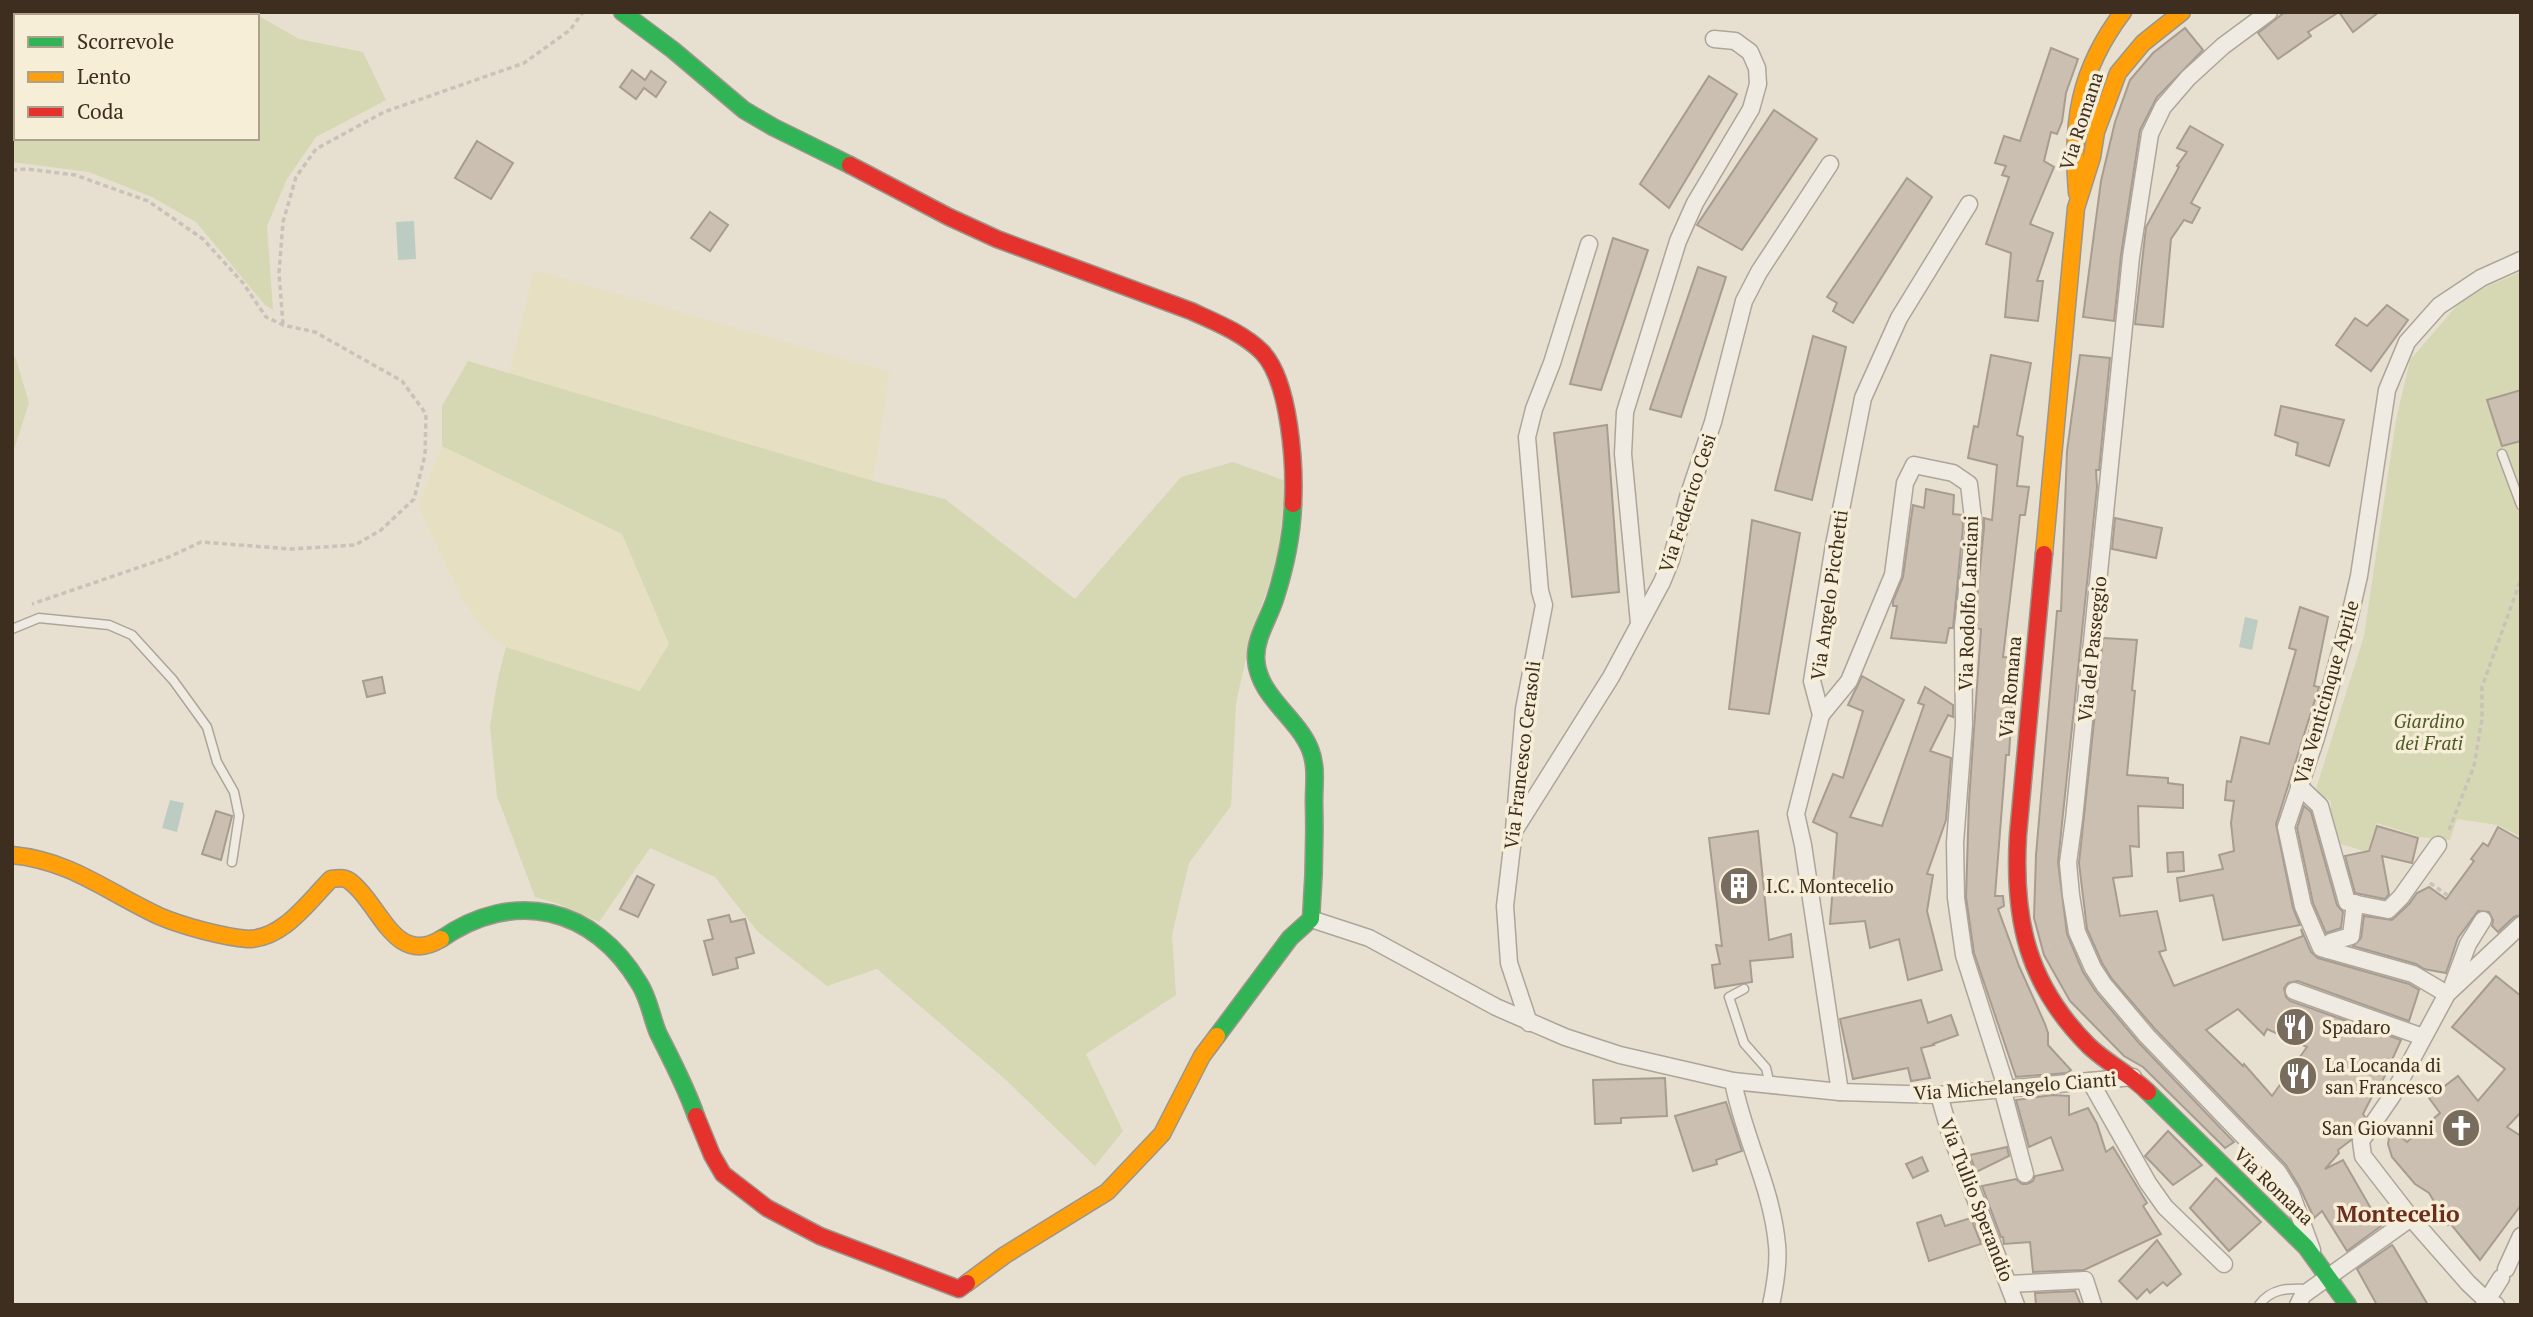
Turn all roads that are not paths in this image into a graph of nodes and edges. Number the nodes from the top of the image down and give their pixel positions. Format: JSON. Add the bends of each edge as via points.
{"nodes":[{"id":1,"x":622,"y":12,"type":"edge"},
{"id":2,"x":2123,"y":12,"type":"edge"},
{"id":3,"x":2182,"y":12,"type":"edge"},
{"id":4,"x":2269,"y":12,"type":"edge"},
{"id":5,"x":1714,"y":39,"type":"dead end"},
{"id":6,"x":1830,"y":164,"type":"dead end"},
{"id":7,"x":2078,"y":201,"type":"junction"},
{"id":8,"x":1969,"y":204,"type":"dead end"},
{"id":9,"x":1589,"y":244,"type":"dead end"},
{"id":10,"x":2521,"y":260,"type":"edge"},
{"id":11,"x":2502,"y":454,"type":"dead end"},
{"id":12,"x":2521,"y":505,"type":"edge"},
{"id":13,"x":1639,"y":623,"type":"junction"},
{"id":14,"x":12,"y":629,"type":"edge"},
{"id":15,"x":1821,"y":715,"type":"junction"},
{"id":16,"x":2299,"y":786,"type":"junction"},
{"id":17,"x":1514,"y":830,"type":"junction"},
{"id":18,"x":2438,"y":845,"type":"road end"},
{"id":19,"x":12,"y":855,"type":"edge"},
{"id":20,"x":232,"y":862,"type":"dead end"},
{"id":21,"x":2355,"y":904,"type":"junction"},
{"id":22,"x":1311,"y":919,"type":"junction"},
{"id":23,"x":2483,"y":920,"type":"road end"},
{"id":24,"x":2521,"y":925,"type":"edge"},
{"id":25,"x":2328,"y":950,"type":"junction"},
{"id":26,"x":1744,"y":989,"type":"dead end"},
{"id":27,"x":2294,"y":991,"type":"dead end"},
{"id":28,"x":2449,"y":992,"type":"junction"},
{"id":29,"x":1529,"y":1023,"type":"junction"},
{"id":30,"x":2423,"y":1037,"type":"junction"},
{"id":31,"x":2133,"y":1077,"type":"junction"},
{"id":32,"x":1733,"y":1081,"type":"junction"},
{"id":33,"x":2090,"y":1081,"type":"junction"},
{"id":34,"x":1770,"y":1085,"type":"junction"},
{"id":35,"x":2004,"y":1088,"type":"junction"},
{"id":36,"x":1840,"y":1092,"type":"junction"},
{"id":37,"x":1939,"y":1095,"type":"junction"},
{"id":38,"x":2025,"y":1174,"type":"dead end"},
{"id":39,"x":2411,"y":1218,"type":"junction"},
{"id":40,"x":2521,"y":1236,"type":"edge"},
{"id":41,"x":2314,"y":1255,"type":"junction"},
{"id":42,"x":2517,"y":1255,"type":"edge"},
{"id":43,"x":2224,"y":1264,"type":"dead end"},
{"id":44,"x":2330,"y":1277,"type":"junction"},
{"id":45,"x":2009,"y":1284,"type":"junction"},
{"id":46,"x":2311,"y":1289,"type":"junction"},
{"id":47,"x":2489,"y":1304,"type":"edge"},
{"id":48,"x":1771,"y":1305,"type":"edge"},
{"id":49,"x":2017,"y":1305,"type":"edge"},
{"id":50,"x":2093,"y":1305,"type":"edge"},
{"id":51,"x":2259,"y":1305,"type":"edge"},
{"id":52,"x":2298,"y":1305,"type":"edge"},
{"id":53,"x":2348,"y":1305,"type":"edge"}],
"edges":[{"from":1,"to":22,"type":"street","via":[[765,124],[975,230],[1212,321],[1269,360],[1279,380],[1295,497],[1279,585],[1256,663],[1262,683],[1301,730],[1314,760]]},
{"from":2,"to":7,"type":"street","via":[[2098,48],[2081,94],[2073,136]]},
{"from":3,"to":7,"type":"street","name":"Via Romana","via":[[2143,43],[2118,73]]},
{"from":4,"to":41,"type":"street","name":"Via del Passeggio","via":[[2179,86],[2150,134],[2131,257],[2068,863],[2079,936],[2104,985],[2278,1172]]},
{"from":5,"to":13,"type":"street","via":[[1735,41],[1750,52],[1758,84],[1754,102],[1678,241],[1625,412],[1623,454]]},
{"from":6,"to":13,"type":"street","name":"Via Federico Cesi","via":[[1744,301],[1675,549]]},
{"from":7,"to":31,"type":"street","name":"Via Romana","via":[[2019,817],[2018,907],[2029,953],[2046,990],[2075,1030],[2106,1061]]},
{"from":8,"to":15,"type":"street","name":"Via Angelo Picchetti","via":[[1899,318],[1863,398],[1812,681]]},
{"from":9,"to":17,"type":"street","name":"Via Francesco Cerasoli","via":[[1527,437],[1544,605],[1524,709]]},
{"from":10,"to":16,"type":"street","name":"Via Venticinque Aprile","via":[[2439,306],[2407,341],[2387,390],[2347,628]]},
{"from":11,"to":12,"type":"lane"},
{"from":13,"to":17,"type":"street","name":"Via Federico Cesi","via":[[1611,677]]},
{"from":14,"to":20,"type":"lane","via":[[38,618],[109,625],[132,635],[207,727],[239,816]]},
{"from":15,"to":35,"type":"street","name":"Via Rodolfo Lanciani","via":[[1849,681],[1893,575],[1905,483],[1914,465],[1954,473],[1969,484],[1975,527],[1963,627],[1964,725],[1956,898],[1964,955]]},
{"from":15,"to":36,"type":"street","name":"Via Angelo Picchetti","via":[[1796,814]]},
{"from":16,"to":21,"type":"street","via":[[2320,806],[2347,902]]},
{"from":16,"to":25,"type":"street","name":"Via Venticinque Aprile","via":[[2286,827],[2303,905],[2321,948]]},
{"from":17,"to":29,"type":"street","name":"Via Francesco Cerasoli","via":[[1506,936]]},
{"from":18,"to":21,"type":"street","via":[[2388,910]]},
{"from":19,"to":22,"type":"street","via":[[34,855],[94,878],[157,915],[236,939],[268,936],[331,879],[342,878],[352,882],[402,941],[415,946],[437,943],[460,927],[519,912],[548,910],[578,921],[630,967],[646,994],[656,1027],[723,1175],[762,1206],[818,1237],[959,1289],[1107,1192],[1162,1133],[1202,1056],[1290,938]]},
{"from":21,"to":25,"type":"street","via":[[2351,936],[2331,942]]},
{"from":22,"to":29,"type":"street","name":"Via Michelangelo Cianti","via":[[1378,942]]},
{"from":23,"to":28,"type":"street"},
{"from":24,"to":28,"type":"street"},
{"from":25,"to":28,"type":"street","via":[[2413,974]]},
{"from":26,"to":34,"type":"lane","via":[[1729,998],[1744,1044],[1766,1068]]},
{"from":27,"to":30,"type":"street"},
{"from":28,"to":30,"type":"street"},
{"from":29,"to":32,"type":"street","name":"Via Michelangelo Cianti","via":[[1607,1052]]},
{"from":30,"to":39,"type":"street","via":[[2392,1096],[2361,1141],[2363,1157]]},
{"from":31,"to":33,"type":"street","name":"Via Michelangelo Cianti"},
{"from":31,"to":41,"type":"street","name":"Via Romana"},
{"from":32,"to":34,"type":"street","name":"Via Michelangelo Cianti"},
{"from":32,"to":48,"type":"street","via":[[1738,1111],[1766,1190],[1777,1246]]},
{"from":33,"to":35,"type":"street","name":"Via Michelangelo Cianti"},
{"from":33,"to":43,"type":"street","via":[[2148,1184],[2165,1207]]},
{"from":34,"to":36,"type":"street","name":"Via Michelangelo Cianti"},
{"from":35,"to":37,"type":"street","name":"Via Michelangelo Cianti"},
{"from":35,"to":38,"type":"street","name":"Via Rodolfo Lanciani"},
{"from":36,"to":37,"type":"street","name":"Via Michelangelo Cianti"},
{"from":37,"to":45,"type":"street","name":"Via Tullio Sperandio"},
{"from":39,"to":44,"type":"street"},
{"from":39,"to":47,"type":"street"},
{"from":40,"to":42,"type":"street"},
{"from":41,"to":44,"type":"street","name":"Via Romana"},
{"from":42,"to":47,"type":"street"},
{"from":44,"to":46,"type":"street"},
{"from":44,"to":53,"type":"street","name":"Via Romana"},
{"from":45,"to":49,"type":"street","name":"Via Tullio Sperandio"},
{"from":45,"to":50,"type":"street","via":[[2085,1280]]},
{"from":46,"to":51,"type":"lane","via":[[2288,1288],[2266,1296]]},
{"from":46,"to":52,"type":"street"}]}
